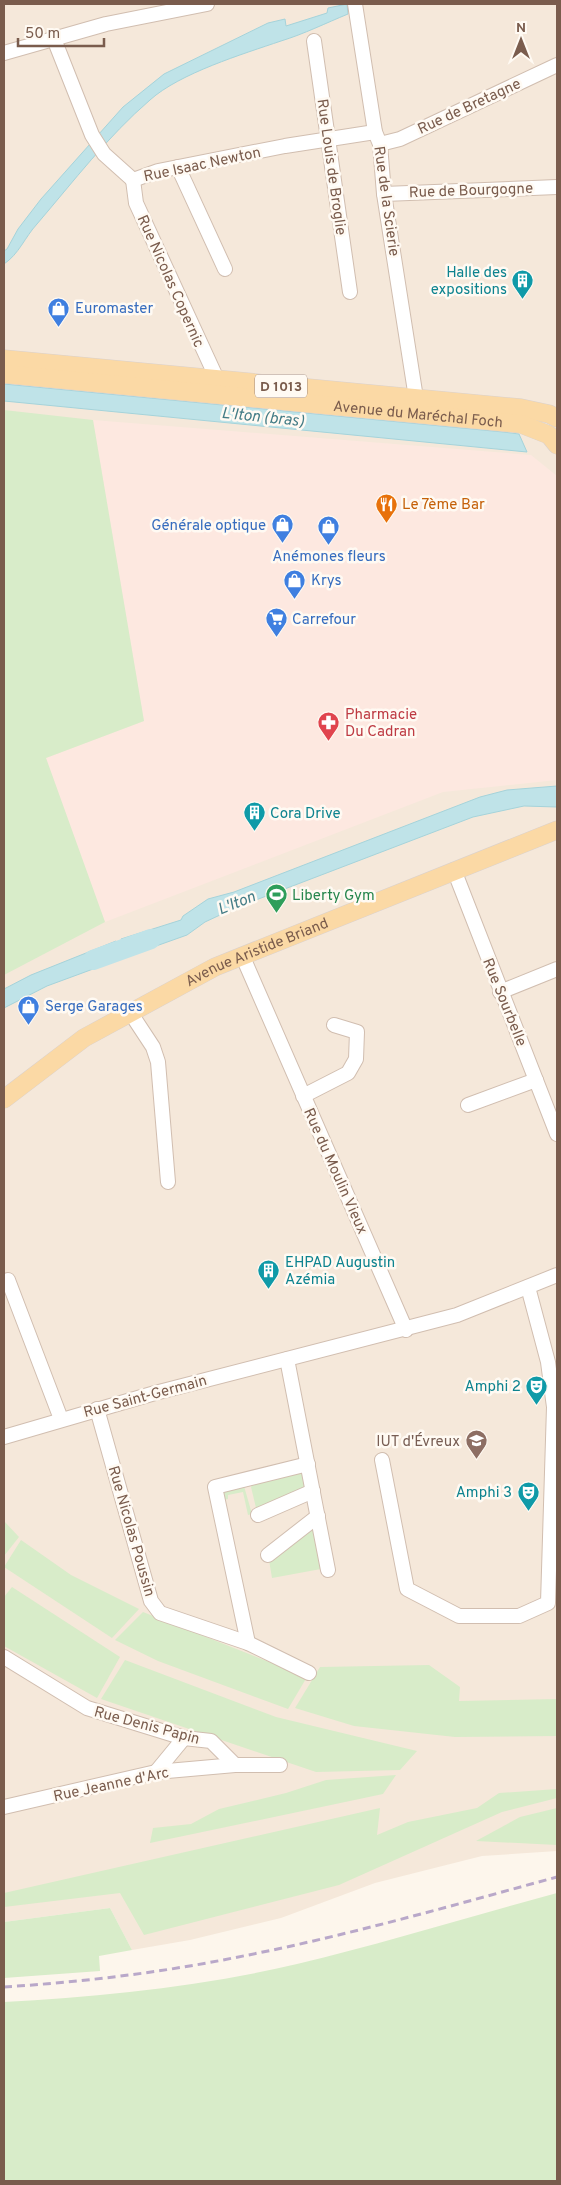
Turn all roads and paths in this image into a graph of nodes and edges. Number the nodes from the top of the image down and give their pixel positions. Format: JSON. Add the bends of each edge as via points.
{"nodes":[{"id":1,"x":207,"y":4,"type":"edge"},
{"id":2,"x":356,"y":10,"type":"edge"},
{"id":3,"x":54,"y":39,"type":"junction"},
{"id":4,"x":314,"y":41,"type":"dead end"},
{"id":5,"x":4,"y":53,"type":"edge"},
{"id":6,"x":557,"y":65,"type":"edge"},
{"id":7,"x":378,"y":138,"type":"junction"},
{"id":8,"x":328,"y":140,"type":"junction"},
{"id":9,"x":178,"y":167,"type":"junction"},
{"id":10,"x":133,"y":180,"type":"junction"},
{"id":11,"x":557,"y":187,"type":"edge"},
{"id":12,"x":384,"y":194,"type":"junction"},
{"id":13,"x":224,"y":269,"type":"dead end"},
{"id":14,"x":350,"y":292,"type":"dead end"},
{"id":15,"x":4,"y":359,"type":"edge"},
{"id":16,"x":4,"y":374,"type":"edge"},
{"id":17,"x":217,"y":380,"type":"junction"},
{"id":18,"x":416,"y":398,"type":"junction"},
{"id":19,"x":557,"y":418,"type":"edge"},
{"id":20,"x":557,"y":444,"type":"edge"},
{"id":21,"x":557,"y":458,"type":"edge"},
{"id":22,"x":557,"y":830,"type":"edge"},
{"id":23,"x":454,"y":870,"type":"junction"},
{"id":24,"x":242,"y":954,"type":"junction"},
{"id":25,"x":557,"y":969,"type":"edge"},
{"id":26,"x":500,"y":992,"type":"junction"},
{"id":27,"x":130,"y":1012,"type":"junction"},
{"id":28,"x":334,"y":1025,"type":"dead end"},
{"id":29,"x":536,"y":1080,"type":"junction"},
{"id":30,"x":303,"y":1096,"type":"junction"},
{"id":31,"x":4,"y":1099,"type":"edge"},
{"id":32,"x":468,"y":1105,"type":"dead end"},
{"id":33,"x":553,"y":1110,"type":"edge"},
{"id":34,"x":557,"y":1134,"type":"edge"},
{"id":35,"x":168,"y":1182,"type":"dead end"},
{"id":36,"x":557,"y":1275,"type":"edge"},
{"id":37,"x":4,"y":1282,"type":"edge"},
{"id":38,"x":528,"y":1287,"type":"junction"},
{"id":39,"x":406,"y":1330,"type":"junction"},
{"id":40,"x":287,"y":1359,"type":"junction"},
{"id":41,"x":97,"y":1408,"type":"junction"},
{"id":42,"x":61,"y":1419,"type":"junction"},
{"id":43,"x":4,"y":1437,"type":"edge"},
{"id":44,"x":382,"y":1460,"type":"dead end"},
{"id":45,"x":308,"y":1464,"type":"junction"},
{"id":46,"x":313,"y":1491,"type":"junction"},
{"id":47,"x":258,"y":1515,"type":"dead end"},
{"id":48,"x":318,"y":1516,"type":"junction"},
{"id":49,"x":268,"y":1555,"type":"dead end"},
{"id":50,"x":328,"y":1570,"type":"dead end"},
{"id":51,"x":248,"y":1643,"type":"junction"},
{"id":52,"x":4,"y":1657,"type":"edge"},
{"id":53,"x":309,"y":1672,"type":"dead end"},
{"id":54,"x":184,"y":1738,"type":"junction"},
{"id":55,"x":235,"y":1765,"type":"junction"},
{"id":56,"x":280,"y":1765,"type":"dead end"},
{"id":57,"x":156,"y":1772,"type":"junction"},
{"id":58,"x":4,"y":1807,"type":"edge"}],
"edges":[{"from":1,"to":3,"type":"street","via":[[106,24]]},
{"from":2,"to":7,"type":"street","name":"Rue de la Scierie"},
{"from":3,"to":5,"type":"street"},
{"from":3,"to":10,"type":"street","name":"Rue Isaac Newton","via":[[92,135],[104,154]]},
{"from":4,"to":8,"type":"street","name":"Rue Louis de Broglie"},
{"from":6,"to":7,"type":"street","name":"Rue de Bretagne","via":[[400,138]]},
{"from":7,"to":8,"type":"street","name":"Rue Isaac Newton"},
{"from":7,"to":12,"type":"street","name":"Rue de la Scierie"},
{"from":8,"to":9,"type":"street","name":"Rue Isaac Newton"},
{"from":8,"to":14,"type":"street","name":"Rue Louis de Broglie"},
{"from":9,"to":10,"type":"street","name":"Rue Isaac Newton"},
{"from":9,"to":13,"type":"street"},
{"from":10,"to":17,"type":"street","name":"Rue Nicolas Copernic","via":[[136,203]]},
{"from":11,"to":12,"type":"street","name":"Rue de Bourgogne"},
{"from":12,"to":18,"type":"street","name":"Rue de la Scierie"},
{"from":15,"to":17,"type":"main road","name":"Avenue du Maréchal Foch","number":"D 1013"},
{"from":16,"to":20,"type":"main road","name":"Avenue du Maréchal Foch","number":"D 1013","via":[[521,424],[549,434]]},
{"from":17,"to":18,"type":"main road","name":"Avenue du Maréchal Foch","number":"D 1013"},
{"from":18,"to":19,"type":"main road","name":"Avenue du Maréchal Foch","number":"D 1013","via":[[521,408]]},
{"from":20,"to":21,"type":"main road"},
{"from":22,"to":23,"type":"main road","name":"Avenue Aristide Briand"},
{"from":23,"to":24,"type":"main road","name":"Avenue Aristide Briand"},
{"from":23,"to":26,"type":"street","name":"Rue Sourbelle"},
{"from":24,"to":27,"type":"main road","name":"Avenue Aristide Briand"},
{"from":24,"to":30,"type":"street","name":"Rue du Moulin Vieux"},
{"from":25,"to":26,"type":"street"},
{"from":26,"to":29,"type":"street","name":"Rue Sourbelle"},
{"from":27,"to":31,"type":"main road","name":"Avenue Aristide Briand","via":[[84,1038]]},
{"from":27,"to":35,"type":"street","via":[[153,1047],[158,1062]]},
{"from":28,"to":30,"type":"street","name":"Rue du Moulin Vieux","via":[[357,1032],[356,1059],[348,1073]]},
{"from":29,"to":32,"type":"street"},
{"from":29,"to":33,"type":"street","name":"Rue Sourbelle"},
{"from":30,"to":39,"type":"street","name":"Rue du Moulin Vieux"},
{"from":33,"to":34,"type":"street","name":"Rue Sourbelle"},
{"from":36,"to":38,"type":"street","name":"Rue Saint-Germain"},
{"from":37,"to":42,"type":"street","via":[[8,1280]]},
{"from":38,"to":39,"type":"street","name":"Rue Saint-Germain","via":[[457,1315]]},
{"from":38,"to":44,"type":"street","via":[[548,1362],[554,1407],[548,1603],[519,1616],[459,1616],[407,1589]]},
{"from":39,"to":40,"type":"street","name":"Rue Saint-Germain"},
{"from":40,"to":41,"type":"street","name":"Rue Saint-Germain"},
{"from":40,"to":45,"type":"street"},
{"from":41,"to":42,"type":"street","name":"Rue Saint-Germain"},
{"from":41,"to":51,"type":"street","name":"Rue Nicolas Poussin","via":[[151,1601],[160,1613]]},
{"from":42,"to":43,"type":"street","name":"Rue Saint-Germain"},
{"from":45,"to":46,"type":"street"},
{"from":45,"to":51,"type":"street","via":[[215,1487]]},
{"from":46,"to":47,"type":"street"},
{"from":46,"to":48,"type":"street"},
{"from":48,"to":49,"type":"street"},
{"from":48,"to":50,"type":"street"},
{"from":51,"to":53,"type":"street","name":"Rue Nicolas Poussin"},
{"from":52,"to":54,"type":"street","name":"Rue Denis Papin","via":[[87,1708]]},
{"from":54,"to":55,"type":"street","name":"Rue Denis Papin","via":[[211,1741]]},
{"from":54,"to":57,"type":"street"},
{"from":55,"to":56,"type":"street","name":"Rue Jeanne d'Arc"},
{"from":55,"to":57,"type":"street","name":"Rue Jeanne d'Arc"},
{"from":57,"to":58,"type":"street","name":"Rue Jeanne d'Arc"}]}
